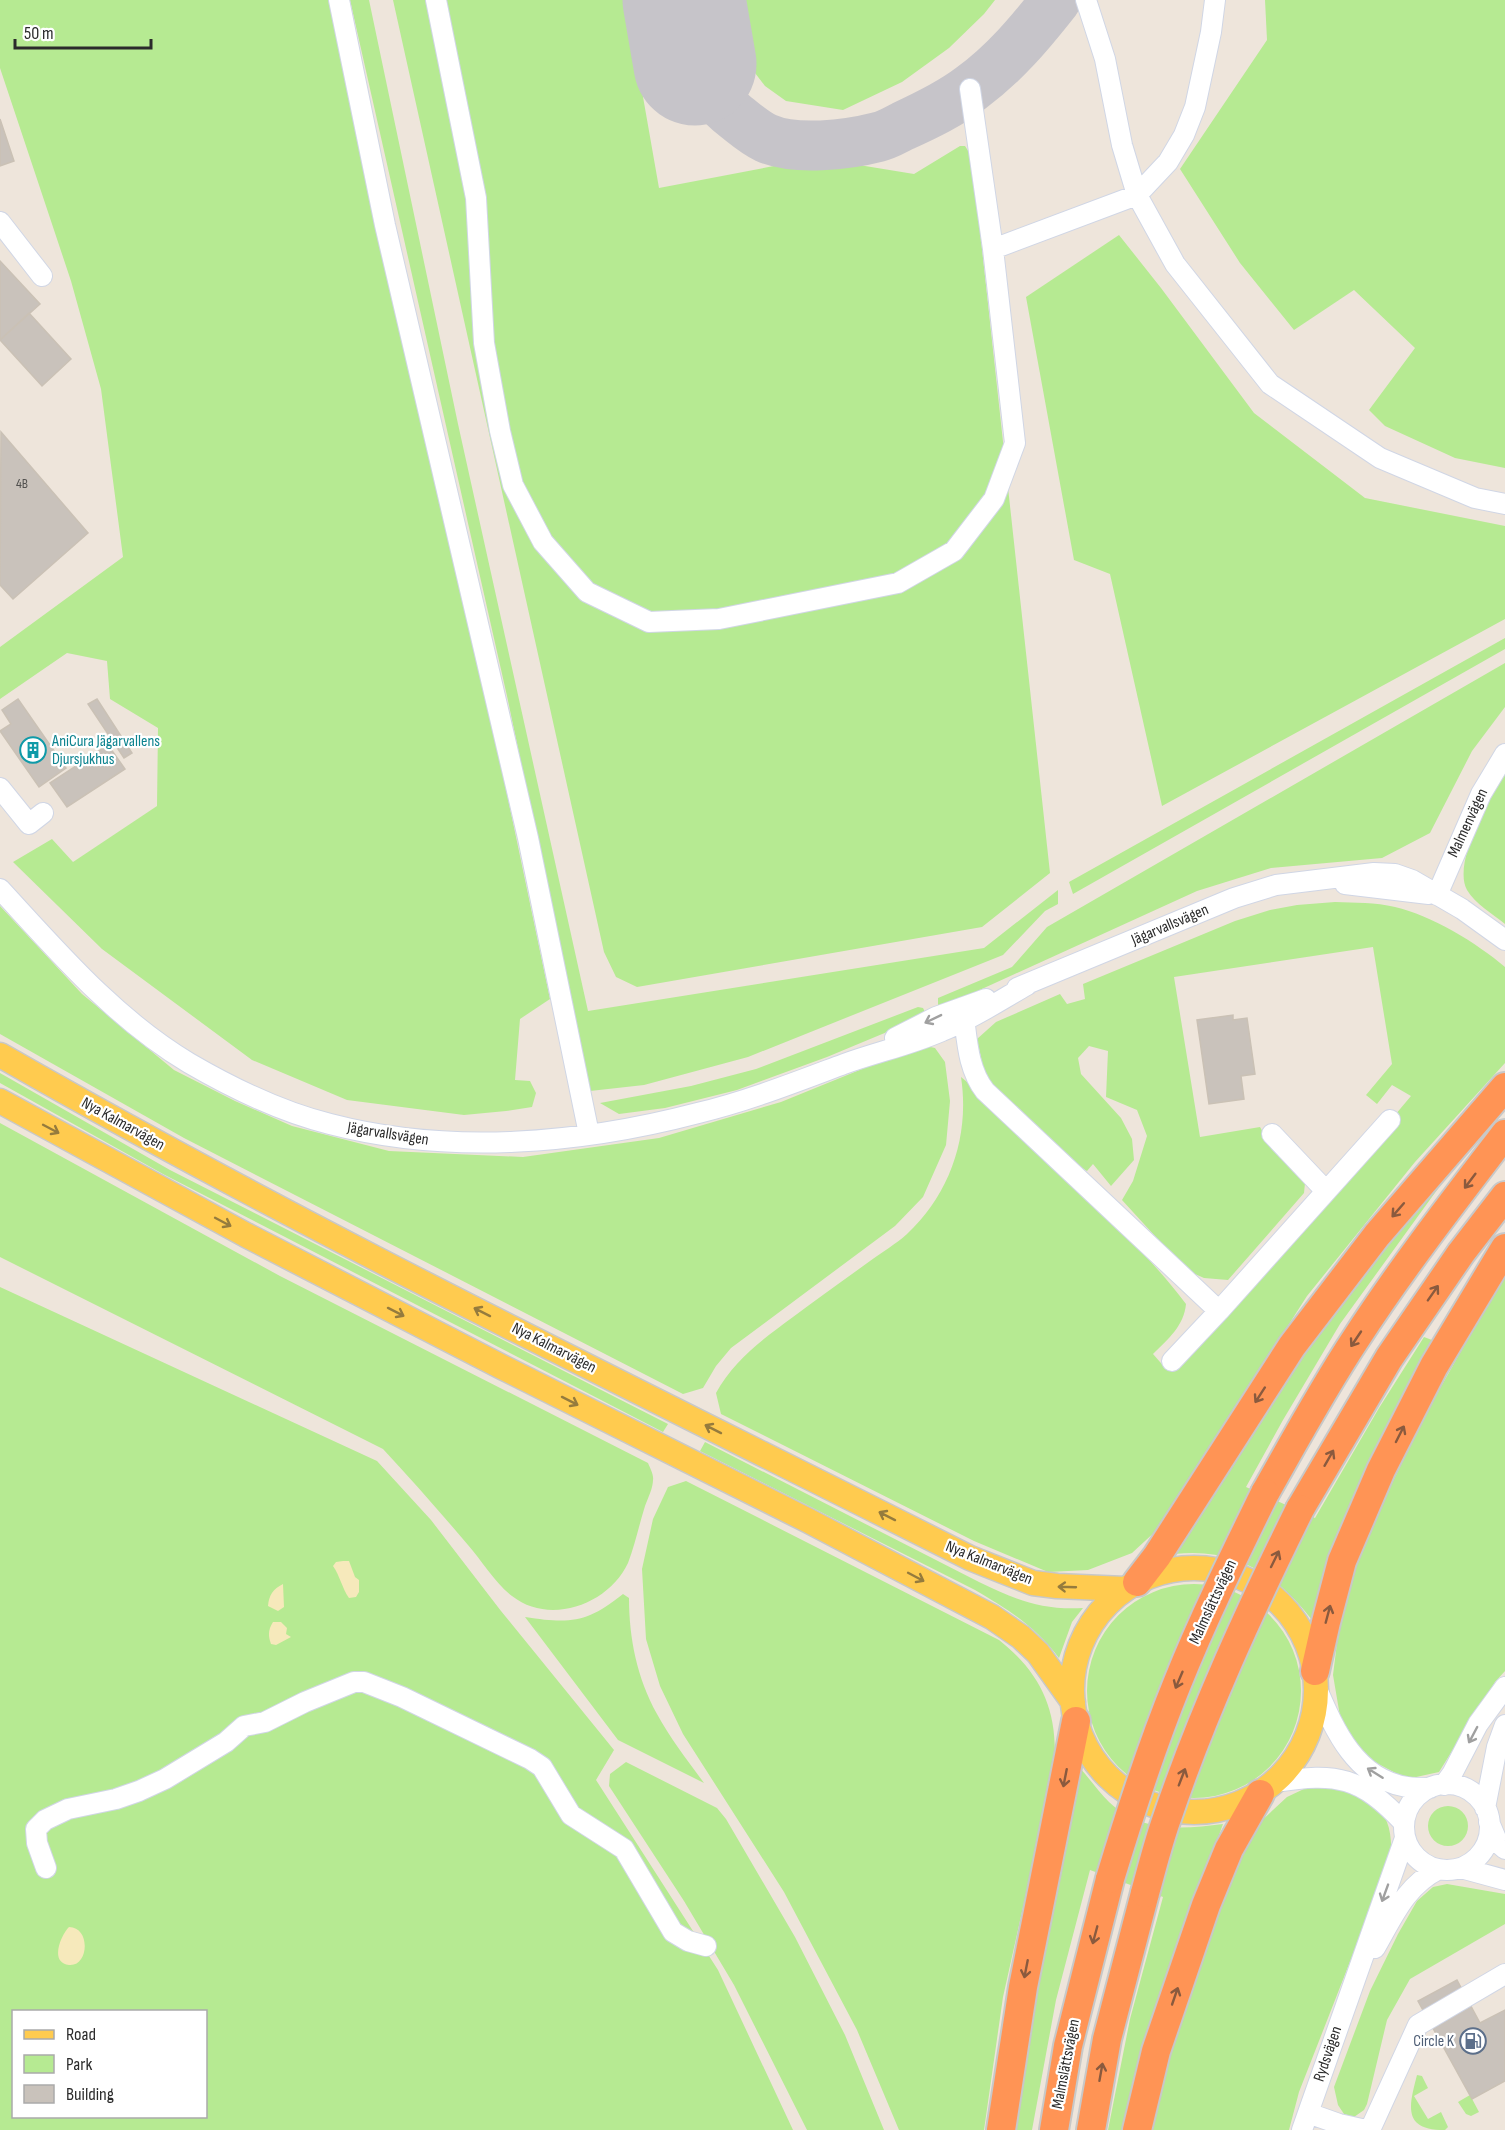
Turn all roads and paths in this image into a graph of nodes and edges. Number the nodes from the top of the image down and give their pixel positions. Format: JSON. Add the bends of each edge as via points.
{"nodes":[{"id":1,"x":339,"y":0,"type":"edge"},
{"id":2,"x":436,"y":0,"type":"edge"},
{"id":3,"x":1086,"y":0,"type":"edge"},
{"id":4,"x":1215,"y":0,"type":"edge"},
{"id":5,"x":970,"y":89,"type":"dead end"},
{"id":6,"x":1137,"y":195,"type":"junction"},
{"id":7,"x":0,"y":222,"type":"edge"},
{"id":8,"x":993,"y":249,"type":"junction"},
{"id":9,"x":42,"y":276,"type":"dead end"},
{"id":10,"x":1505,"y":504,"type":"edge"},
{"id":11,"x":1505,"y":754,"type":"edge"},
{"id":12,"x":0,"y":788,"type":"edge"},
{"id":13,"x":43,"y":813,"type":"dead end"},
{"id":14,"x":0,"y":889,"type":"edge"},
{"id":15,"x":1437,"y":895,"type":"junction"},
{"id":16,"x":1505,"y":940,"type":"edge"},
{"id":17,"x":963,"y":1014,"type":"junction"},
{"id":18,"x":0,"y":1055,"type":"edge"},
{"id":19,"x":1505,"y":1087,"type":"edge"},
{"id":20,"x":0,"y":1101,"type":"edge"},
{"id":21,"x":1390,"y":1120,"type":"dead end"},
{"id":22,"x":589,"y":1134,"type":"junction"},
{"id":23,"x":1272,"y":1134,"type":"dead end"},
{"id":24,"x":1505,"y":1134,"type":"edge"},
{"id":25,"x":1326,"y":1191,"type":"junction"},
{"id":26,"x":1505,"y":1196,"type":"edge"},
{"id":27,"x":1505,"y":1248,"type":"edge"},
{"id":28,"x":1219,"y":1311,"type":"junction"},
{"id":29,"x":1172,"y":1361,"type":"dead end"},
{"id":30,"x":1131,"y":1586,"type":"junction"},
{"id":31,"x":1316,"y":1680,"type":"junction"},
{"id":32,"x":1505,"y":1687,"type":"edge"},
{"id":33,"x":1074,"y":1711,"type":"junction"},
{"id":34,"x":1505,"y":1725,"type":"edge"},
{"id":35,"x":1437,"y":1786,"type":"junction"},
{"id":36,"x":1268,"y":1788,"type":"junction"},
{"id":37,"x":1487,"y":1815,"type":"junction"},
{"id":38,"x":1405,"y":1830,"type":"junction"},
{"id":39,"x":1505,"y":1850,"type":"edge"},
{"id":40,"x":46,"y":1868,"type":"dead end"},
{"id":41,"x":1461,"y":1868,"type":"junction"},
{"id":42,"x":1439,"y":1869,"type":"junction"},
{"id":43,"x":1505,"y":1880,"type":"edge"},
{"id":44,"x":706,"y":1946,"type":"dead end"},
{"id":45,"x":1505,"y":1974,"type":"edge"},
{"id":46,"x":1356,"y":1978,"type":"junction"},
{"id":47,"x":1305,"y":2122,"type":"edge"},
{"id":48,"x":1001,"y":2130,"type":"edge"},
{"id":49,"x":1054,"y":2130,"type":"edge"},
{"id":50,"x":1091,"y":2130,"type":"edge"},
{"id":51,"x":1137,"y":2130,"type":"edge"},
{"id":52,"x":1368,"y":2130,"type":"edge"}],
"edges":[{"from":1,"to":22,"type":"street","via":[[385,225],[528,838]]},
{"from":2,"to":8,"type":"street","via":[[476,198],[484,344],[513,485],[543,542],[587,592],[649,622],[719,619],[898,583],[954,551],[994,499],[1015,443]]},
{"from":3,"to":6,"type":"street","via":[[1105,59],[1122,145]]},
{"from":4,"to":6,"type":"street","via":[[1195,107],[1184,135],[1168,162]]},
{"from":5,"to":8,"type":"street"},
{"from":6,"to":8,"type":"street"},
{"from":6,"to":10,"type":"street","via":[[1175,264],[1270,384],[1380,458],[1475,498]]},
{"from":7,"to":9,"type":"street"},
{"from":11,"to":15,"type":"street","name":"Malmenvägen","via":[[1481,794]]},
{"from":12,"to":13,"type":"street","via":[[29,824]]},
{"from":14,"to":22,"type":"street","name":"Jägarvallsvägen","via":[[95,991],[133,1023],[187,1062],[255,1097],[330,1124],[442,1142]]},
{"from":15,"to":16,"type":"street","name":"Jägarvallsvägen"},
{"from":15,"to":17,"type":"street","name":"Jägarvallsvägen","via":[[1395,874],[1276,885],[1233,898]]},
{"from":17,"to":22,"type":"street","name":"Jägarvallsvägen","via":[[936,1017],[847,1063],[801,1081],[699,1113]]},
{"from":17,"to":28,"type":"street","via":[[978,1082]]},
{"from":30,"to":18,"type":"main road","name":"Nya Kalmarvägen","one_way":true,"via":[[1033,1583],[970,1558],[266,1201]]},
{"from":19,"to":30,"type":"highway","one_way":true,"via":[[1377,1234],[1292,1346],[1157,1556]]},
{"from":20,"to":33,"type":"main road","name":"Nya Kalmarvägen","one_way":true,"via":[[246,1235],[992,1617],[1038,1653]]},
{"from":21,"to":25,"type":"street"},
{"from":23,"to":25,"type":"street"},
{"from":24,"to":49,"type":"highway","name":"Malmslättsvägen","one_way":true,"bridge":true,"via":[[1425,1238],[1354,1340],[1265,1493],[1218,1589],[1176,1685],[1132,1805],[1068,2046]]},
{"from":25,"to":28,"type":"street"},
{"from":50,"to":26,"type":"highway","one_way":true,"bridge":true,"via":[[1107,2039],[1144,1893],[1214,1694],[1255,1600],[1300,1509],[1389,1358]]},
{"from":31,"to":27,"type":"highway","one_way":true,"via":[[1342,1561],[1381,1470],[1434,1366]]},
{"from":28,"to":29,"type":"street"},
{"from":30,"to":31,"type":"main road","name":"Nya Kalmarvägen","via":[[1156,1574],[1198,1568],[1219,1570],[1259,1586],[1296,1623],[1310,1651]]},
{"from":30,"to":33,"type":"main road","name":"Nya Kalmarvägen","via":[[1101,1611],[1083,1638],[1074,1669]]},
{"from":35,"to":31,"type":"street","one_way":true,"via":[[1406,1787],[1389,1782],[1361,1764],[1339,1738]]},
{"from":31,"to":36,"type":"main road","name":"Nya Kalmarvägen","via":[[1314,1715],[1306,1740],[1293,1762]]},
{"from":32,"to":35,"type":"street","one_way":true,"via":[[1478,1724],[1452,1774]]},
{"from":33,"to":36,"type":"main road","name":"Nya Kalmarvägen","via":[[1087,1747],[1103,1771],[1132,1796],[1149,1804],[1168,1810],[1206,1812],[1243,1803]]},
{"from":33,"to":48,"type":"highway","one_way":true},
{"from":34,"to":37,"type":"street","via":[[1497,1747]]},
{"from":35,"to":37,"type":"street","via":[[1453,1785],[1469,1791]]},
{"from":35,"to":38,"type":"street","via":[[1412,1802]]},
{"from":36,"to":38,"type":"street","via":[[1324,1776],[1354,1783],[1381,1800]]},
{"from":51,"to":36,"type":"highway","one_way":true,"via":[[1156,2051],[1206,1905],[1229,1849]]},
{"from":37,"to":39,"type":"street","via":[[1498,1843]]},
{"from":37,"to":41,"type":"street","via":[[1488,1839],[1472,1862]]},
{"from":38,"to":42,"type":"street","via":[[1412,1852],[1428,1866]]},
{"from":38,"to":46,"type":"street","name":"Rydsvägen","one_way":true},
{"from":40,"to":44,"type":"street","via":[[36,1829],[45,1820],[68,1809],[116,1800],[139,1791],[226,1742],[244,1726],[265,1722],[340,1686],[364,1682],[542,1767],[571,1815],[624,1849],[673,1932]]},
{"from":41,"to":42,"type":"street"},
{"from":41,"to":43,"type":"street"},
{"from":42,"to":46,"type":"street","name":"Rydsvägen","via":[[1414,1886]]},
{"from":45,"to":52,"type":"street","via":[[1418,2025]]},
{"from":46,"to":47,"type":"street","name":"Rydsvägen"},
{"from":47,"to":52,"type":"street"}]}
